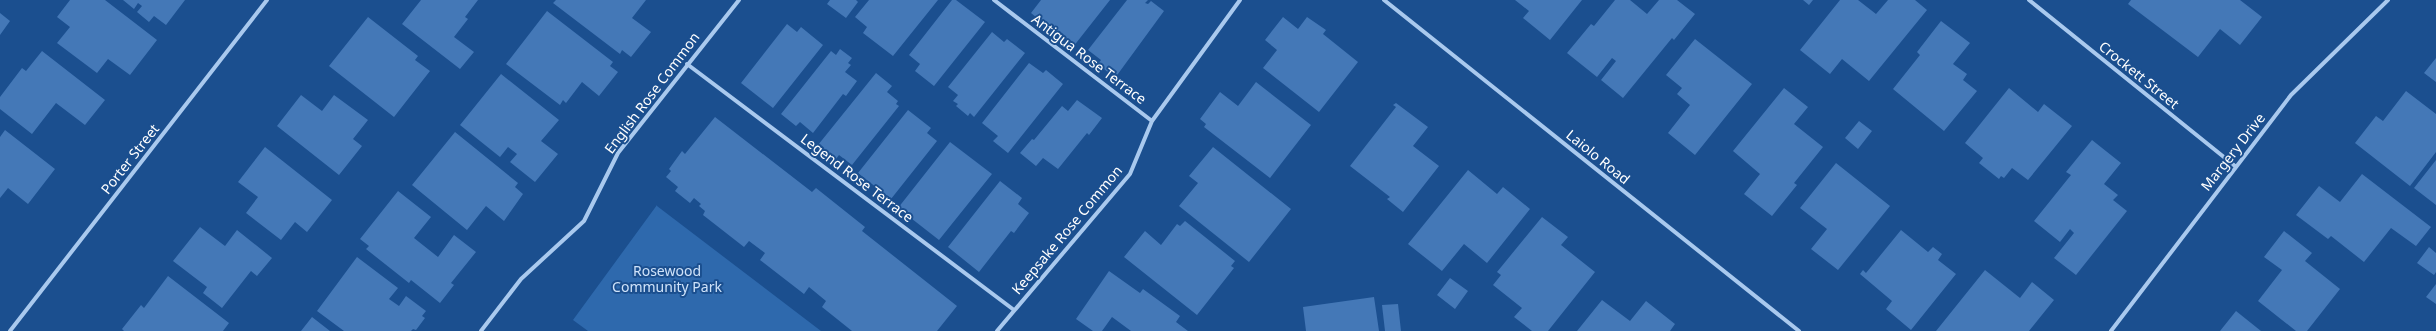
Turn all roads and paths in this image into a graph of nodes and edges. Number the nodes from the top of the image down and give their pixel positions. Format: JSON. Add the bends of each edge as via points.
{"nodes":[{"id":1,"x":267,"y":0,"type":"edge"},
{"id":2,"x":739,"y":0,"type":"edge"},
{"id":3,"x":994,"y":0,"type":"edge"},
{"id":4,"x":1240,"y":0,"type":"edge"},
{"id":5,"x":1384,"y":0,"type":"edge"},
{"id":6,"x":2029,"y":0,"type":"edge"},
{"id":7,"x":2388,"y":0,"type":"edge"},
{"id":8,"x":687,"y":64,"type":"junction"},
{"id":9,"x":1152,"y":121,"type":"junction"},
{"id":10,"x":2235,"y":166,"type":"junction"},
{"id":11,"x":1014,"y":310,"type":"junction"},
{"id":12,"x":10,"y":331,"type":"edge"},
{"id":13,"x":481,"y":331,"type":"edge"},
{"id":14,"x":997,"y":331,"type":"edge"},
{"id":15,"x":1799,"y":331,"type":"edge"},
{"id":16,"x":2111,"y":331,"type":"edge"}],
"edges":[{"from":1,"to":12,"type":"street","name":"Porter Street"},
{"from":2,"to":8,"type":"street","name":"English Rose Common"},
{"from":3,"to":9,"type":"street","name":"Antigua Rose Terrace"},
{"from":4,"to":9,"type":"street","name":"Keepsake Rose Common"},
{"from":5,"to":15,"type":"street","name":"Laiolo Road"},
{"from":6,"to":10,"type":"street","name":"Crockett Street"},
{"from":7,"to":10,"type":"street","name":"Margery Drive","via":[[2291,95]]},
{"from":8,"to":11,"type":"street","name":"Legend Rose Terrace"},
{"from":8,"to":13,"type":"street","name":"English Rose Common","via":[[618,153],[584,221],[521,278]]},
{"from":9,"to":11,"type":"street","name":"Keepsake Rose Common","via":[[1130,174]]},
{"from":10,"to":16,"type":"street","name":"Margery Drive"},
{"from":11,"to":14,"type":"street","name":"Keepsake Rose Common"}]}
